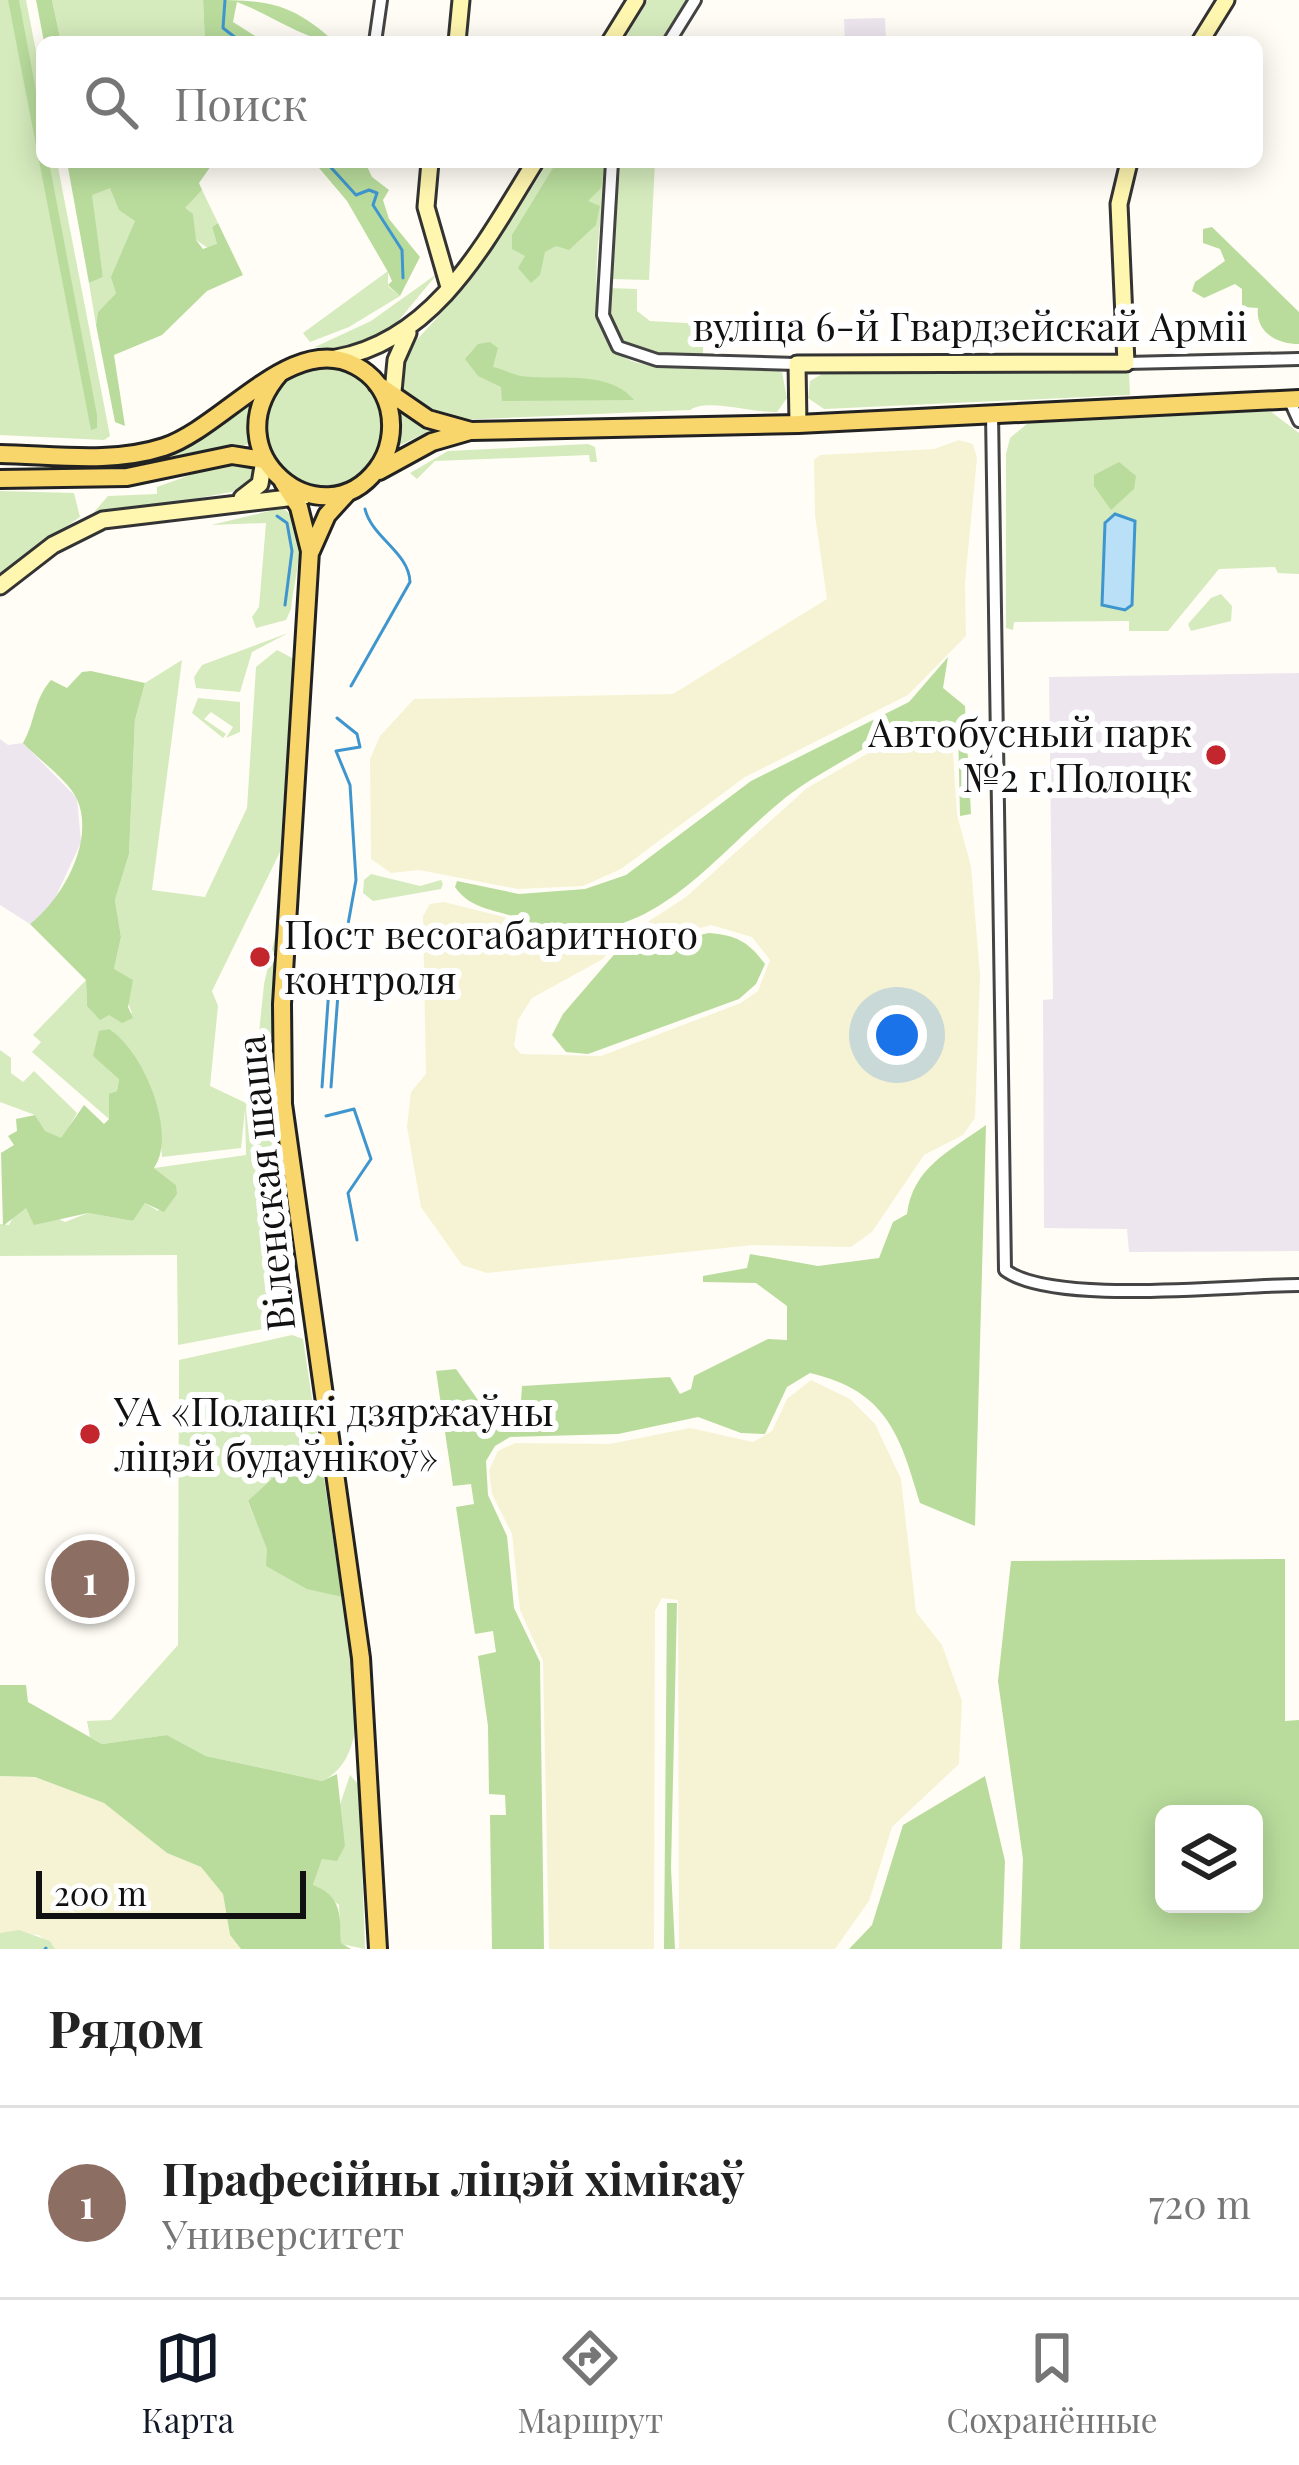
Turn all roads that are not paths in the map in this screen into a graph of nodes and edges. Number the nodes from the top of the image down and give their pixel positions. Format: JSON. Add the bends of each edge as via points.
{"nodes":[{"id":1,"x":381,"y":0,"type":"edge"},
{"id":2,"x":460,"y":0,"type":"edge"},
{"id":3,"x":636,"y":0,"type":"edge"},
{"id":4,"x":695,"y":0,"type":"edge"},
{"id":5,"x":1226,"y":0,"type":"edge"},
{"id":6,"x":376,"y":36,"type":"edge"},
{"id":7,"x":457,"y":36,"type":"edge"},
{"id":8,"x":614,"y":36,"type":"edge"},
{"id":9,"x":673,"y":36,"type":"edge"},
{"id":10,"x":1204,"y":36,"type":"edge"},
{"id":11,"x":429,"y":168,"type":"edge"},
{"id":12,"x":532,"y":168,"type":"edge"},
{"id":13,"x":612,"y":168,"type":"edge"},
{"id":14,"x":1128,"y":168,"type":"edge"},
{"id":15,"x":449,"y":287,"type":"junction"},
{"id":16,"x":410,"y":331,"type":"junction"},
{"id":17,"x":336,"y":358,"type":"junction"},
{"id":18,"x":1299,"y":359,"type":"edge"},
{"id":19,"x":1126,"y":363,"type":"junction"},
{"id":20,"x":797,"y":364,"type":"junction"},
{"id":21,"x":280,"y":374,"type":"junction"},
{"id":22,"x":377,"y":384,"type":"junction"},
{"id":23,"x":393,"y":395,"type":"junction"},
{"id":24,"x":1294,"y":399,"type":"edge"},
{"id":25,"x":992,"y":413,"type":"junction"},
{"id":26,"x":391,"y":416,"type":"junction"},
{"id":27,"x":1299,"y":421,"type":"edge"},
{"id":28,"x":798,"y":424,"type":"junction"},
{"id":29,"x":471,"y":431,"type":"junction"},
{"id":30,"x":0,"y":454,"type":"edge"},
{"id":31,"x":264,"y":460,"type":"junction"},
{"id":32,"x":373,"y":475,"type":"junction"},
{"id":33,"x":0,"y":478,"type":"edge"},
{"id":34,"x":352,"y":488,"type":"junction"},
{"id":35,"x":288,"y":490,"type":"junction"},
{"id":36,"x":234,"y":502,"type":"junction"},
{"id":37,"x":310,"y":551,"type":"junction"},
{"id":38,"x":0,"y":586,"type":"edge"},
{"id":39,"x":1299,"y":1285,"type":"edge"},
{"id":40,"x":378,"y":1949,"type":"edge"}],
"edges":[{"from":1,"to":6,"type":"street"},
{"from":2,"to":7,"type":"street"},
{"from":3,"to":8,"type":"street"},
{"from":4,"to":9,"type":"street"},
{"from":5,"to":10,"type":"street"},
{"from":11,"to":15,"type":"street","via":[[426,207]]},
{"from":12,"to":15,"type":"street"},
{"from":13,"to":20,"type":"street","name":"вуліца 6-й Гвардзейскай Арміі","via":[[603,315],[610,338],[642,359]]},
{"from":14,"to":19,"type":"street","via":[[1119,203]]},
{"from":15,"to":16,"type":"street"},
{"from":16,"to":17,"type":"street"},
{"from":16,"to":23,"type":"street"},
{"from":17,"to":21,"type":"main road","via":[[308,358]]},
{"from":17,"to":22,"type":"main road"},
{"from":18,"to":19,"type":"street","name":"вуліца 6-й Гвардзейскай Арміі"},
{"from":19,"to":20,"type":"street","name":"вуліца 6-й Гвардзейскай Арміі"},
{"from":20,"to":28,"type":"street"},
{"from":21,"to":30,"type":"main road","via":[[163,447],[118,457]]},
{"from":21,"to":31,"type":"main road","via":[[256,415]]},
{"from":22,"to":23,"type":"main road"},
{"from":22,"to":26,"type":"main road"},
{"from":23,"to":26,"type":"street"},
{"from":23,"to":29,"type":"main road","via":[[440,424]]},
{"from":24,"to":25,"type":"main road"},
{"from":24,"to":27,"type":"street"},
{"from":25,"to":28,"type":"main road"},
{"from":25,"to":39,"type":"street","via":[[1005,1270],[1020,1281],[1079,1289]]},
{"from":26,"to":32,"type":"main road","via":[[387,455]]},
{"from":28,"to":29,"type":"main road"},
{"from":29,"to":32,"type":"main road"},
{"from":31,"to":33,"type":"main road","via":[[232,455],[78,480]]},
{"from":31,"to":35,"type":"main road"},
{"from":31,"to":36,"type":"street","via":[[260,484]]},
{"from":32,"to":34,"type":"main road"},
{"from":34,"to":35,"type":"main road"},
{"from":34,"to":37,"type":"main road"},
{"from":35,"to":36,"type":"street"},
{"from":35,"to":37,"type":"main road"},
{"from":36,"to":38,"type":"street","via":[[103,520]]},
{"from":37,"to":40,"type":"main road","name":"Віленская шаша","via":[[283,1104],[359,1636]]}]}
